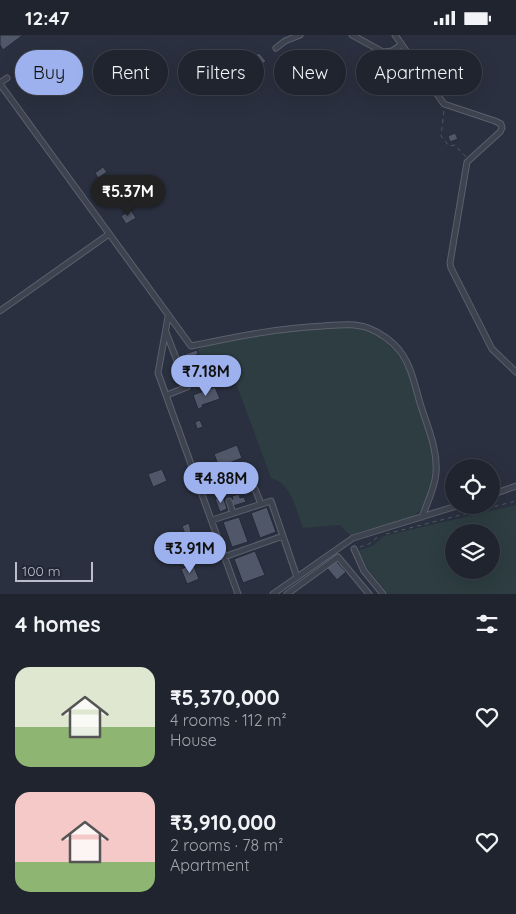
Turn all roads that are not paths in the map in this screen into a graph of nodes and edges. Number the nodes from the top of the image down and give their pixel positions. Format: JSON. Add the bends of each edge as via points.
{"nodes":[{"id":1,"x":300,"y":35,"type":"edge"},
{"id":2,"x":352,"y":35,"type":"edge"},
{"id":3,"x":395,"y":35,"type":"edge"},
{"id":4,"x":401,"y":45,"type":"junction"},
{"id":5,"x":276,"y":48,"type":"dead end"},
{"id":6,"x":8,"y":78,"type":"dead end"},
{"id":7,"x":0,"y":83,"type":"edge"},
{"id":8,"x":109,"y":234,"type":"junction"},
{"id":9,"x":0,"y":311,"type":"edge"},
{"id":10,"x":168,"y":317,"type":"junction"},
{"id":11,"x":166,"y":332,"type":"junction"},
{"id":12,"x":516,"y":372,"type":"edge"},
{"id":13,"x":167,"y":395,"type":"junction"},
{"id":14,"x":516,"y":487,"type":"edge"},
{"id":15,"x":255,"y":489,"type":"dead end"},
{"id":16,"x":500,"y":492,"type":"edge"},
{"id":17,"x":229,"y":501,"type":"dead end"},
{"id":18,"x":261,"y":504,"type":"junction"},
{"id":19,"x":445,"y":510,"type":"edge"},
{"id":20,"x":233,"y":513,"type":"junction"},
{"id":21,"x":422,"y":517,"type":"junction"},
{"id":22,"x":212,"y":520,"type":"junction"},
{"id":23,"x":283,"y":536,"type":"junction"},
{"id":24,"x":354,"y":549,"type":"road end"},
{"id":25,"x":224,"y":557,"type":"junction"},
{"id":26,"x":297,"y":577,"type":"junction"},
{"id":27,"x":238,"y":594,"type":"edge"},
{"id":28,"x":274,"y":594,"type":"edge"},
{"id":29,"x":286,"y":594,"type":"edge"},
{"id":30,"x":369,"y":594,"type":"edge"},
{"id":31,"x":383,"y":594,"type":"edge"}],
"edges":[{"from":1,"to":5,"type":"lane"},
{"from":2,"to":4,"type":"lane","via":[[383,52]]},
{"from":3,"to":4,"type":"lane"},
{"from":4,"to":12,"type":"lane","via":[[447,105],[501,124],[500,131],[468,159],[450,263],[492,349]]},
{"from":6,"to":7,"type":"lane"},
{"from":7,"to":8,"type":"lane"},
{"from":8,"to":9,"type":"lane"},
{"from":8,"to":10,"type":"lane"},
{"from":10,"to":11,"type":"lane"},
{"from":10,"to":21,"type":"lane","via":[[191,346],[270,331],[331,325],[354,325],[385,337],[400,351],[410,370],[435,453],[436,473]]},
{"from":11,"to":13,"type":"lane","via":[[158,373]]},
{"from":11,"to":13,"type":"lane","via":[[187,387]]},
{"from":13,"to":22,"type":"lane"},
{"from":14,"to":16,"type":"lane"},
{"from":15,"to":18,"type":"lane"},
{"from":17,"to":20,"type":"lane"},
{"from":18,"to":20,"type":"lane"},
{"from":18,"to":23,"type":"lane","via":[[271,501]]},
{"from":19,"to":21,"type":"lane"},
{"from":20,"to":22,"type":"lane"},
{"from":21,"to":26,"type":"lane","via":[[353,539]]},
{"from":22,"to":25,"type":"lane"},
{"from":23,"to":25,"type":"lane"},
{"from":23,"to":26,"type":"lane"},
{"from":24,"to":31,"type":"lane","via":[[364,571]]},
{"from":25,"to":27,"type":"lane"},
{"from":26,"to":28,"type":"lane"},
{"from":29,"to":30,"type":"lane","via":[[338,557]]}]}
